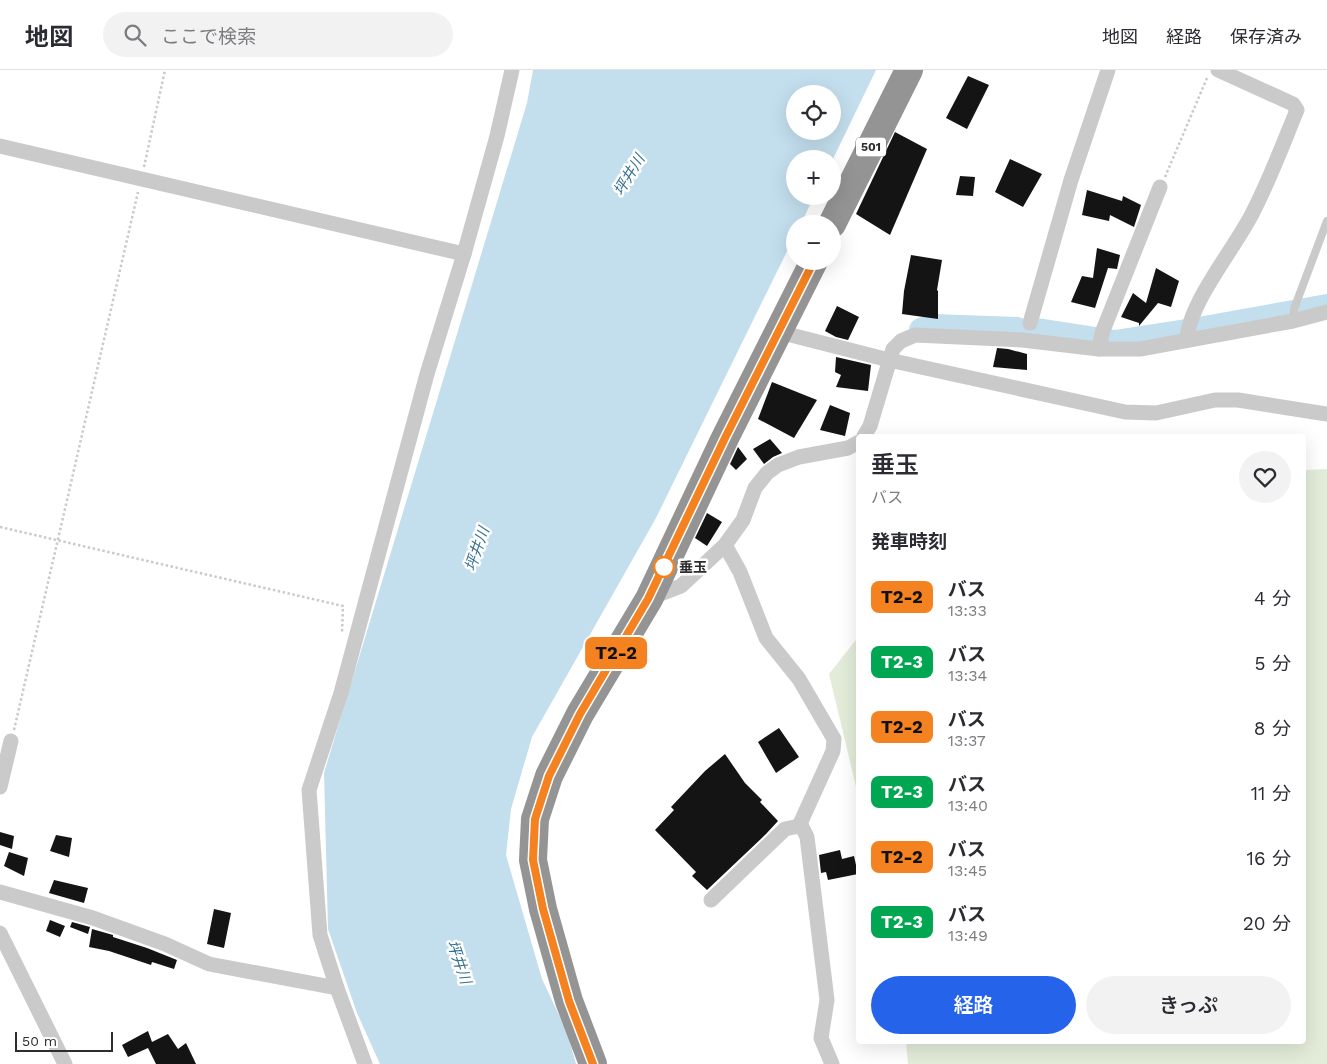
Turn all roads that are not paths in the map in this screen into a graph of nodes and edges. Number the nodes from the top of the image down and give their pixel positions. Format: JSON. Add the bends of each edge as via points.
{"nodes":[{"id":1,"x":512,"y":70,"type":"edge"},
{"id":2,"x":909,"y":70,"type":"edge"},
{"id":3,"x":1108,"y":70,"type":"edge"},
{"id":4,"x":1218,"y":70,"type":"edge"},
{"id":5,"x":0,"y":146,"type":"edge"},
{"id":6,"x":1160,"y":187,"type":"road end"},
{"id":7,"x":836,"y":215,"type":"edge"},
{"id":8,"x":1327,"y":221,"type":"edge"},
{"id":9,"x":464,"y":254,"type":"junction"},
{"id":10,"x":810,"y":270,"type":"edge"},
{"id":11,"x":1327,"y":312,"type":"edge"},
{"id":12,"x":1294,"y":315,"type":"junction"},
{"id":13,"x":1030,"y":323,"type":"dead end"},
{"id":14,"x":779,"y":332,"type":"junction"},
{"id":15,"x":1187,"y":334,"type":"junction"},
{"id":16,"x":1100,"y":341,"type":"junction"},
{"id":17,"x":889,"y":360,"type":"junction"},
{"id":18,"x":1327,"y":414,"type":"edge"},
{"id":19,"x":865,"y":434,"type":"edge"},
{"id":20,"x":856,"y":444,"type":"edge"},
{"id":21,"x":725,"y":545,"type":"junction"},
{"id":22,"x":648,"y":599,"type":"junction"},
{"id":23,"x":12,"y":741,"type":"road end"},
{"id":24,"x":0,"y":787,"type":"edge"},
{"id":25,"x":799,"y":826,"type":"junction"},
{"id":26,"x":0,"y":892,"type":"edge"},
{"id":27,"x":711,"y":900,"type":"dead end"},
{"id":28,"x":0,"y":933,"type":"edge"},
{"id":29,"x":337,"y":988,"type":"junction"},
{"id":30,"x":65,"y":1064,"type":"edge"},
{"id":31,"x":365,"y":1064,"type":"edge"},
{"id":32,"x":593,"y":1064,"type":"edge"},
{"id":33,"x":832,"y":1064,"type":"edge"}],
"edges":[{"from":1,"to":9,"type":"street"},
{"from":2,"to":7,"type":"highway","number":"501"},
{"from":3,"to":13,"type":"street","via":[[1071,180]]},
{"from":4,"to":15,"type":"street","via":[[1293,104],[1297,110],[1253,212],[1196,306]]},
{"from":5,"to":9,"type":"street"},
{"from":6,"to":16,"type":"street"},
{"from":8,"to":12,"type":"lane"},
{"from":9,"to":29,"type":"street","via":[[427,374],[341,693],[309,790],[320,935]]},
{"from":10,"to":14,"type":"highway"},
{"from":11,"to":12,"type":"street"},
{"from":12,"to":15,"type":"street"},
{"from":14,"to":17,"type":"street"},
{"from":14,"to":22,"type":"highway"},
{"from":15,"to":16,"type":"street","via":[[1140,349]]},
{"from":16,"to":17,"type":"street","via":[[915,335],[901,341]]},
{"from":17,"to":18,"type":"street","via":[[1125,412],[1156,413],[1215,400],[1238,400]]},
{"from":17,"to":19,"type":"street"},
{"from":20,"to":21,"type":"street","via":[[799,458],[778,465],[767,473],[755,488],[743,520]]},
{"from":21,"to":22,"type":"street","via":[[681,586]]},
{"from":21,"to":25,"type":"street","via":[[740,572],[766,638],[800,679],[834,738],[833,751]]},
{"from":22,"to":32,"type":"highway","via":[[580,714],[549,776],[535,819],[533,860],[543,909],[569,1001]]},
{"from":23,"to":24,"type":"street"},
{"from":25,"to":27,"type":"street","via":[[785,829]]},
{"from":25,"to":33,"type":"street","via":[[807,837],[827,1000],[822,1038]]},
{"from":26,"to":29,"type":"street","via":[[92,918],[165,944],[209,964]]},
{"from":28,"to":30,"type":"street"},
{"from":29,"to":31,"type":"street"}]}
